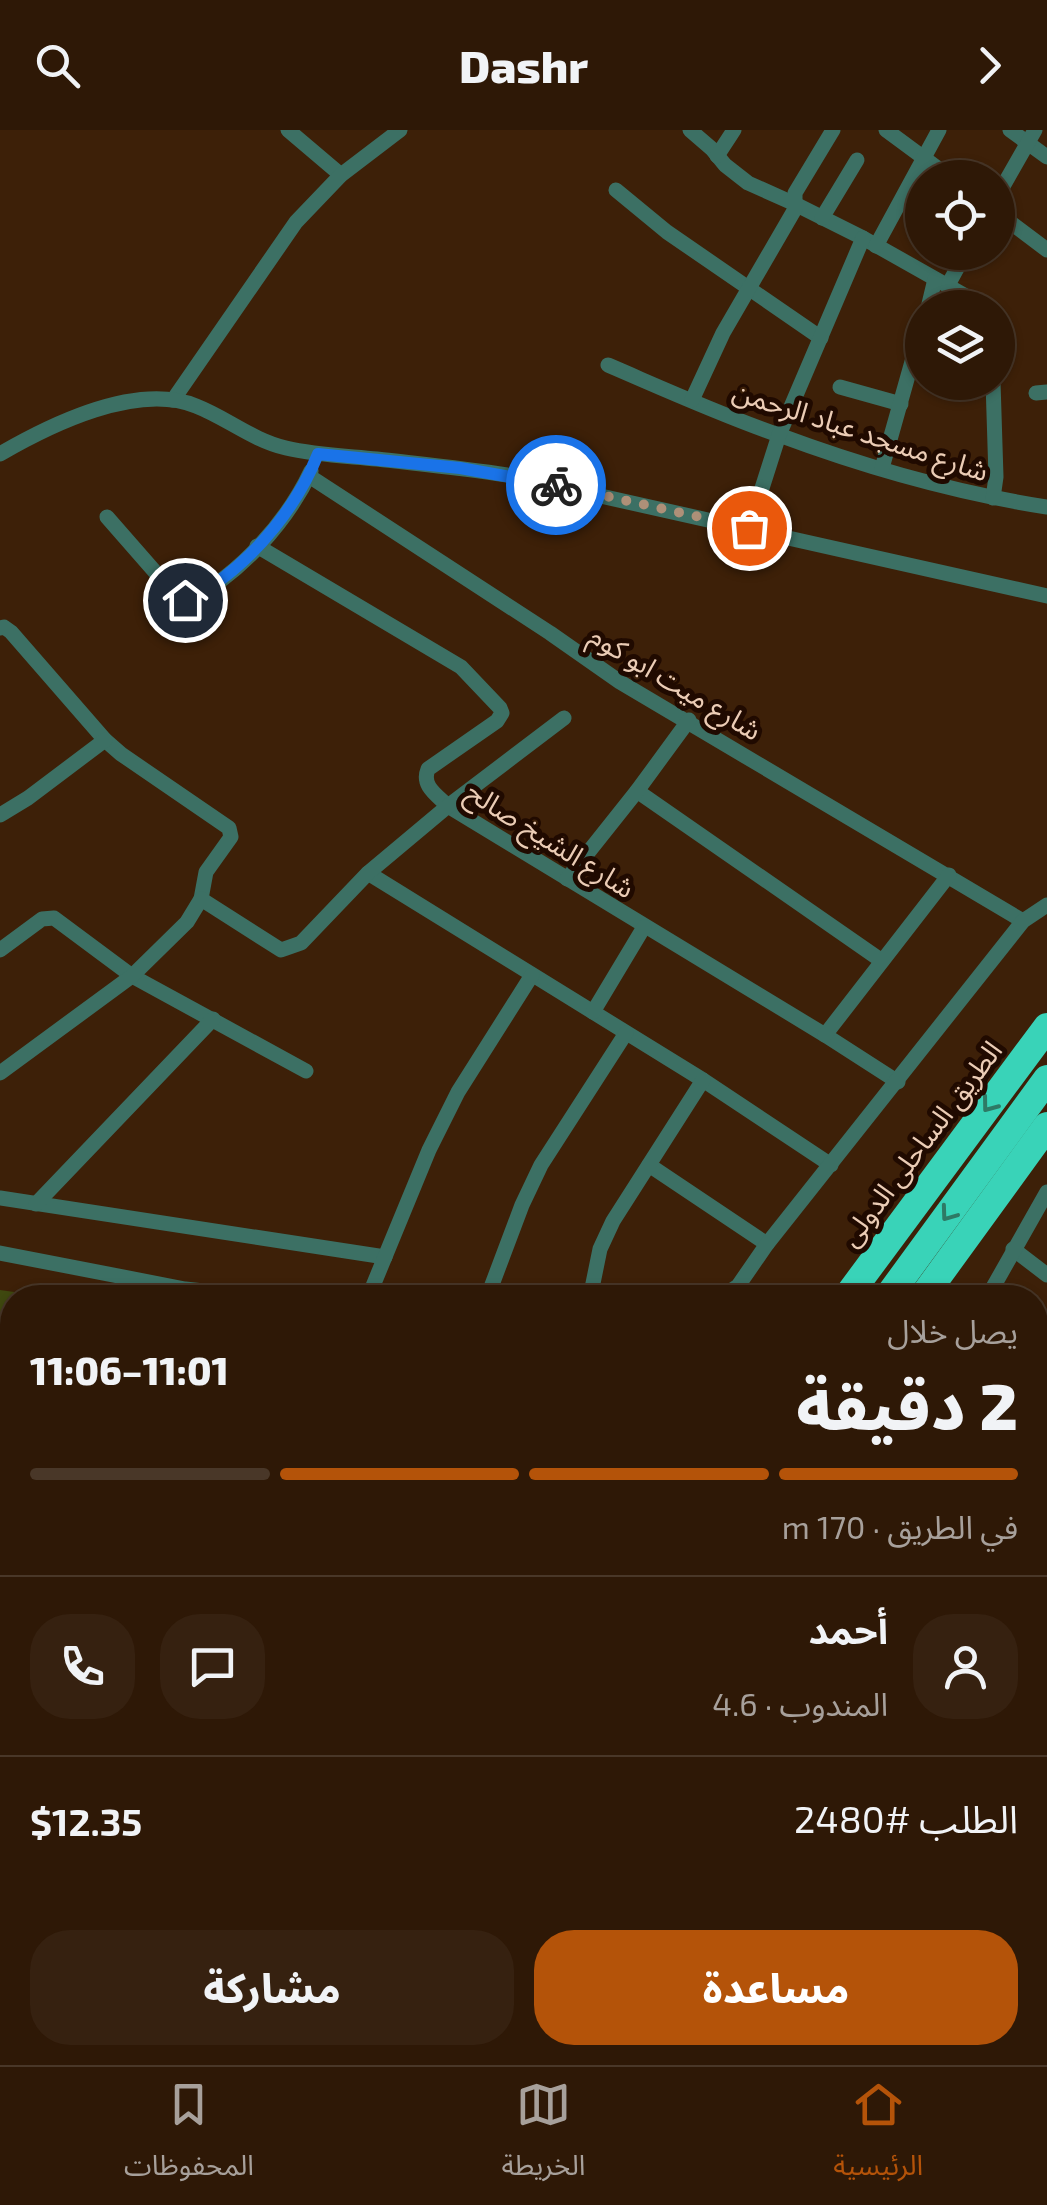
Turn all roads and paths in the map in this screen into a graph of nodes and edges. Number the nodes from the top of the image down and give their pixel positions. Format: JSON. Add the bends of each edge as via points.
{"nodes":[{"id":1,"x":288,"y":130,"type":"edge"},
{"id":2,"x":400,"y":130,"type":"edge"},
{"id":3,"x":690,"y":130,"type":"edge"},
{"id":4,"x":734,"y":130,"type":"edge"},
{"id":5,"x":833,"y":130,"type":"edge"},
{"id":6,"x":886,"y":130,"type":"edge"},
{"id":7,"x":939,"y":130,"type":"edge"},
{"id":8,"x":1010,"y":130,"type":"edge"},
{"id":9,"x":1031,"y":136,"type":"edge"},
{"id":10,"x":717,"y":156,"type":"junction"},
{"id":11,"x":924,"y":156,"type":"junction"},
{"id":12,"x":1047,"y":158,"type":"edge"},
{"id":13,"x":858,"y":160,"type":"dead end"},
{"id":14,"x":929,"y":160,"type":"edge"},
{"id":15,"x":1015,"y":165,"type":"edge"},
{"id":16,"x":341,"y":176,"type":"junction"},
{"id":17,"x":616,"y":190,"type":"dead end"},
{"id":18,"x":795,"y":204,"type":"junction"},
{"id":19,"x":822,"y":218,"type":"junction"},
{"id":20,"x":1015,"y":226,"type":"edge"},
{"id":21,"x":869,"y":242,"type":"junction"},
{"id":22,"x":1047,"y":250,"type":"edge"},
{"id":23,"x":952,"y":270,"type":"edge"},
{"id":24,"x":942,"y":282,"type":"junction"},
{"id":25,"x":748,"y":289,"type":"junction"},
{"id":26,"x":938,"y":290,"type":"edge"},
{"id":27,"x":956,"y":290,"type":"edge"},
{"id":28,"x":821,"y":338,"type":"junction"},
{"id":29,"x":608,"y":365,"type":"dead end"},
{"id":30,"x":840,"y":387,"type":"dead end"},
{"id":31,"x":905,"y":392,"type":"edge"},
{"id":32,"x":173,"y":400,"type":"junction"},
{"id":33,"x":692,"y":400,"type":"junction"},
{"id":34,"x":994,"y":400,"type":"edge"},
{"id":35,"x":902,"y":404,"type":"junction"},
{"id":36,"x":779,"y":436,"type":"junction"},
{"id":37,"x":0,"y":454,"type":"edge"},
{"id":38,"x":318,"y":454,"type":"junction"},
{"id":39,"x":882,"y":468,"type":"junction"},
{"id":40,"x":309,"y":476,"type":"junction"},
{"id":41,"x":993,"y":498,"type":"junction"},
{"id":42,"x":1047,"y":507,"type":"edge"},
{"id":43,"x":108,"y":517,"type":"dead end"},
{"id":44,"x":749,"y":528,"type":"junction"},
{"id":45,"x":258,"y":546,"type":"junction"},
{"id":46,"x":1047,"y":596,"type":"edge"},
{"id":47,"x":0,"y":628,"type":"edge"},
{"id":48,"x":564,"y":718,"type":"dead end"},
{"id":49,"x":688,"y":720,"type":"junction"},
{"id":50,"x":104,"y":740,"type":"junction"},
{"id":51,"x":637,"y":791,"type":"junction"},
{"id":52,"x":448,"y":806,"type":"junction"},
{"id":53,"x":0,"y":815,"type":"edge"},
{"id":54,"x":368,"y":873,"type":"junction"},
{"id":55,"x":949,"y":875,"type":"junction"},
{"id":56,"x":567,"y":879,"type":"junction"},
{"id":57,"x":201,"y":899,"type":"junction"},
{"id":58,"x":1047,"y":906,"type":"edge"},
{"id":59,"x":1023,"y":921,"type":"junction"},
{"id":60,"x":644,"y":927,"type":"junction"},
{"id":61,"x":0,"y":950,"type":"edge"},
{"id":62,"x":882,"y":961,"type":"junction"},
{"id":63,"x":532,"y":975,"type":"junction"},
{"id":64,"x":132,"y":976,"type":"junction"},
{"id":65,"x":593,"y":1012,"type":"junction"},
{"id":66,"x":212,"y":1019,"type":"junction"},
{"id":67,"x":1047,"y":1027,"type":"edge"},
{"id":68,"x":626,"y":1033,"type":"junction"},
{"id":69,"x":825,"y":1034,"type":"junction"},
{"id":70,"x":306,"y":1071,"type":"dead end"},
{"id":71,"x":0,"y":1073,"type":"edge"},
{"id":72,"x":1047,"y":1078,"type":"edge"},
{"id":73,"x":703,"y":1080,"type":"junction"},
{"id":74,"x":898,"y":1082,"type":"junction"},
{"id":75,"x":1047,"y":1126,"type":"edge"},
{"id":76,"x":649,"y":1165,"type":"junction"},
{"id":77,"x":831,"y":1165,"type":"junction"},
{"id":78,"x":1047,"y":1192,"type":"edge"},
{"id":79,"x":0,"y":1198,"type":"edge"},
{"id":80,"x":36,"y":1204,"type":"junction"},
{"id":81,"x":767,"y":1244,"type":"junction"},
{"id":82,"x":1014,"y":1249,"type":"junction"},
{"id":83,"x":0,"y":1252,"type":"edge"},
{"id":84,"x":385,"y":1257,"type":"junction"},
{"id":85,"x":1047,"y":1275,"type":"edge"},
{"id":86,"x":164,"y":1285,"type":"edge"},
{"id":87,"x":373,"y":1285,"type":"edge"},
{"id":88,"x":492,"y":1285,"type":"edge"},
{"id":89,"x":593,"y":1285,"type":"edge"},
{"id":90,"x":739,"y":1285,"type":"edge"},
{"id":91,"x":856,"y":1285,"type":"edge"},
{"id":92,"x":896,"y":1285,"type":"edge"},
{"id":93,"x":931,"y":1285,"type":"edge"},
{"id":94,"x":994,"y":1285,"type":"edge"}],
"edges":[{"from":1,"to":16,"type":"street"},
{"from":2,"to":16,"type":"street"},
{"from":3,"to":10,"type":"street"},
{"from":4,"to":10,"type":"street"},
{"from":5,"to":18,"type":"street","via":[[795,193]]},
{"from":6,"to":11,"type":"street"},
{"from":7,"to":11,"type":"street"},
{"from":8,"to":9,"type":"street"},
{"from":9,"to":12,"type":"street"},
{"from":9,"to":15,"type":"street"},
{"from":10,"to":18,"type":"street","via":[[748,183]]},
{"from":11,"to":14,"type":"street"},
{"from":11,"to":21,"type":"street"},
{"from":13,"to":19,"type":"street"},
{"from":16,"to":32,"type":"street","via":[[296,222]]},
{"from":17,"to":25,"type":"street"},
{"from":18,"to":19,"type":"street"},
{"from":18,"to":25,"type":"street"},
{"from":19,"to":21,"type":"street"},
{"from":20,"to":22,"type":"street"},
{"from":21,"to":24,"type":"street"},
{"from":21,"to":28,"type":"street"},
{"from":23,"to":24,"type":"street"},
{"from":24,"to":26,"type":"street"},
{"from":24,"to":27,"type":"street"},
{"from":25,"to":28,"type":"street"},
{"from":25,"to":33,"type":"street"},
{"from":28,"to":36,"type":"street"},
{"from":29,"to":33,"type":"street","name":"شارع مسجد عباد الرحمن"},
{"from":30,"to":35,"type":"street"},
{"from":31,"to":35,"type":"street"},
{"from":32,"to":37,"type":"street","via":[[128,402],[70,419]]},
{"from":32,"to":38,"type":"street","via":[[254,438]]},
{"from":33,"to":36,"type":"street","name":"شارع مسجد عباد الرحمن"},
{"from":34,"to":41,"type":"street"},
{"from":35,"to":39,"type":"street"},
{"from":36,"to":39,"type":"street","name":"شارع مسجد عباد الرحمن"},
{"from":36,"to":44,"type":"street"},
{"from":38,"to":40,"type":"street"},
{"from":38,"to":44,"type":"street","via":[[506,475]]},
{"from":39,"to":41,"type":"street","name":"شارع مسجد عباد الرحمن"},
{"from":40,"to":45,"type":"street"},
{"from":40,"to":49,"type":"street","name":"شارع ميت ابو كوم"},
{"from":41,"to":42,"type":"street","name":"شارع مسجد عباد الرحمن"},
{"from":43,"to":45,"type":"street","via":[[185,600],[227,576]]},
{"from":44,"to":46,"type":"street"},
{"from":45,"to":52,"type":"street","name":"شارع الشيخ صالح","via":[[461,668],[500,708],[497,721],[428,769],[427,784]]},
{"from":47,"to":50,"type":"street","via":[[11,632]]},
{"from":48,"to":52,"type":"street"},
{"from":49,"to":51,"type":"street"},
{"from":49,"to":55,"type":"street","name":"شارع ميت ابو كوم"},
{"from":50,"to":53,"type":"street"},
{"from":50,"to":57,"type":"street","via":[[228,828],[231,836],[206,872]]},
{"from":51,"to":56,"type":"street"},
{"from":51,"to":62,"type":"street"},
{"from":52,"to":54,"type":"street"},
{"from":52,"to":56,"type":"street","name":"شارع الشيخ صالح"},
{"from":54,"to":57,"type":"street","via":[[288,949]]},
{"from":54,"to":63,"type":"street"},
{"from":55,"to":59,"type":"street","name":"شارع ميت ابو كوم"},
{"from":55,"to":62,"type":"street"},
{"from":56,"to":60,"type":"street","name":"شارع الشيخ صالح"},
{"from":57,"to":64,"type":"street"},
{"from":58,"to":59,"type":"street"},
{"from":59,"to":74,"type":"street"},
{"from":60,"to":65,"type":"street"},
{"from":60,"to":69,"type":"street","name":"شارع الشيخ صالح"},
{"from":61,"to":64,"type":"street","via":[[54,918]]},
{"from":62,"to":69,"type":"street"},
{"from":63,"to":65,"type":"street"},
{"from":63,"to":84,"type":"street","via":[[458,1092]]},
{"from":64,"to":66,"type":"street"},
{"from":64,"to":71,"type":"street"},
{"from":65,"to":68,"type":"street"},
{"from":66,"to":70,"type":"street"},
{"from":66,"to":80,"type":"street"},
{"from":67,"to":91,"type":"highway","name":"الطريق الساحلى الدولى","one_way":true},
{"from":68,"to":73,"type":"street"},
{"from":68,"to":88,"type":"street","via":[[541,1164]]},
{"from":69,"to":74,"type":"street","name":"شارع الشيخ صالح"},
{"from":72,"to":92,"type":"highway","one_way":true},
{"from":73,"to":76,"type":"street"},
{"from":73,"to":77,"type":"street"},
{"from":74,"to":77,"type":"street"},
{"from":75,"to":93,"type":"highway"},
{"from":76,"to":81,"type":"street"},
{"from":76,"to":89,"type":"street","via":[[613,1221]]},
{"from":77,"to":81,"type":"street"},
{"from":78,"to":82,"type":"street"},
{"from":79,"to":80,"type":"street"},
{"from":80,"to":84,"type":"street"},
{"from":81,"to":90,"type":"street"},
{"from":82,"to":85,"type":"street"},
{"from":82,"to":94,"type":"street"},
{"from":83,"to":86,"type":"street"},
{"from":84,"to":87,"type":"street"}]}
